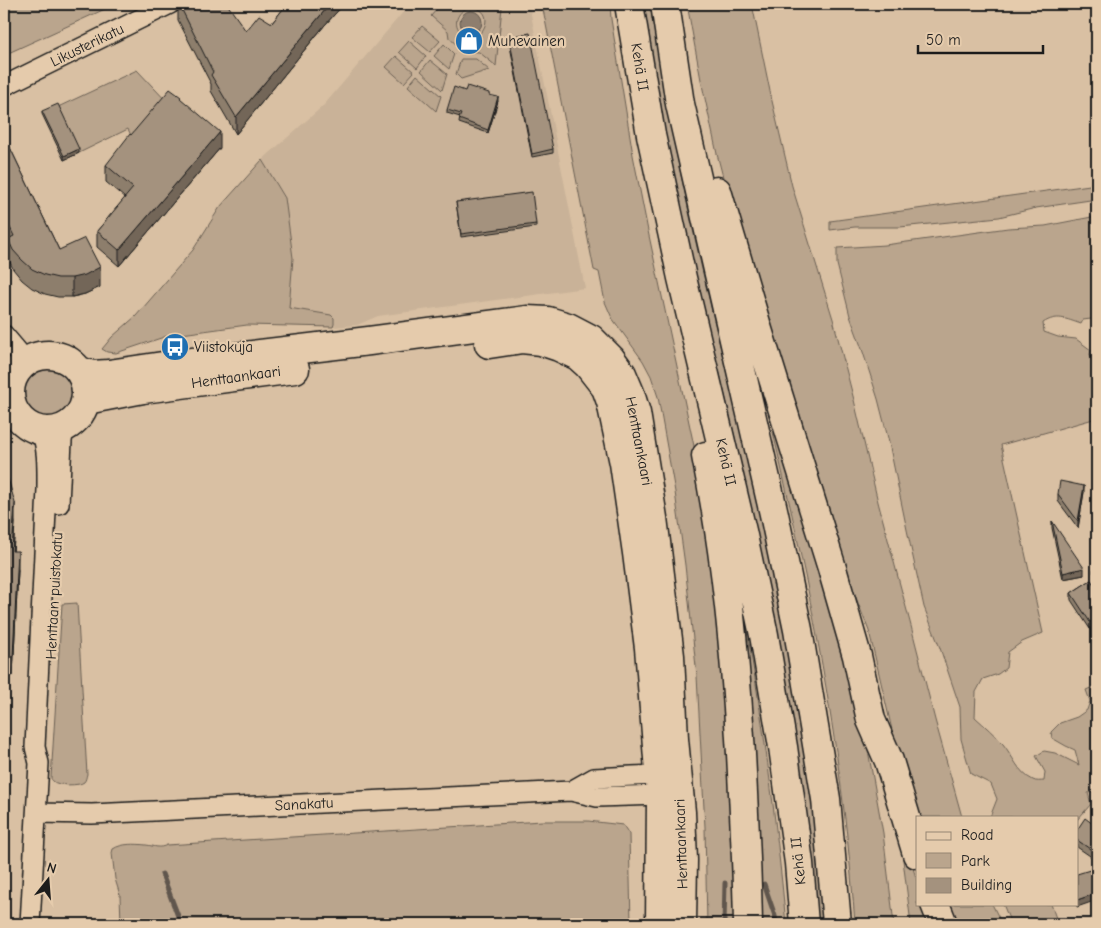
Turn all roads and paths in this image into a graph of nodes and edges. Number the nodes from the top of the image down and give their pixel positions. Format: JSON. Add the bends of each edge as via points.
{"nodes":[{"id":1,"x":170,"y":4,"type":"edge"},
{"id":2,"x":629,"y":4,"type":"edge"},
{"id":3,"x":665,"y":4,"type":"edge"},
{"id":4,"x":4,"y":86,"type":"edge"},
{"id":5,"x":680,"y":104,"type":"junction"},
{"id":6,"x":4,"y":335,"type":"edge"},
{"id":7,"x":26,"y":361,"type":"junction"},
{"id":8,"x":702,"y":361,"type":"junction"},
{"id":9,"x":80,"y":371,"type":"junction"},
{"id":10,"x":86,"y":400,"type":"junction"},
{"id":11,"x":8,"y":411,"type":"edge"},
{"id":12,"x":52,"y":429,"type":"junction"},
{"id":13,"x":666,"y":784,"type":"junction"},
{"id":14,"x":36,"y":813,"type":"junction"},
{"id":15,"x":916,"y":851,"type":"edge"},
{"id":16,"x":936,"y":906,"type":"edge"},
{"id":17,"x":30,"y":924,"type":"edge"},
{"id":18,"x":660,"y":924,"type":"edge"},
{"id":19,"x":682,"y":924,"type":"edge"},
{"id":20,"x":748,"y":924,"type":"edge"},
{"id":21,"x":804,"y":924,"type":"edge"},
{"id":22,"x":837,"y":924,"type":"edge"},
{"id":23,"x":942,"y":924,"type":"edge"}],
"edges":[{"from":1,"to":4,"type":"street","name":"Likusterikatu"},
{"from":2,"to":8,"type":"main road","name":"Kehä II","via":[[651,135]]},
{"from":3,"to":5,"type":"main road"},
{"from":5,"to":15,"type":"main road","via":[[707,156],[831,566],[857,656],[871,720],[889,761]]},
{"from":5,"to":22,"type":"main road","via":[[798,630],[826,799]]},
{"from":6,"to":7,"type":"street"},
{"from":7,"to":9,"type":"main road","via":[[36,356],[56,355]]},
{"from":7,"to":11,"type":"main road","via":[[13,378]]},
{"from":8,"to":20,"type":"main road","via":[[695,397],[714,492],[732,626],[744,802]]},
{"from":8,"to":21,"type":"main road","name":"Kehä II","via":[[764,635],[799,863]]},
{"from":9,"to":10,"type":"main road","via":[[86,385]]},
{"from":9,"to":13,"type":"main road","name":"Henttaankaari","via":[[91,375],[109,374],[527,320],[548,321],[591,339],[622,374],[636,413],[670,656],[674,738]]},
{"from":10,"to":12,"type":"main road","via":[[74,421]]},
{"from":10,"to":13,"type":"main road","name":"Henttaankaari","via":[[144,389],[522,339],[541,341],[578,356],[606,388],[624,463]]},
{"from":11,"to":12,"type":"main road","via":[[29,426]]},
{"from":12,"to":14,"type":"street","name":"Henttaan puistokatu","via":[[45,441],[47,489],[35,747],[39,763]]},
{"from":13,"to":14,"type":"street","name":"Sanakatu","via":[[597,797],[571,791],[102,813]]},
{"from":13,"to":18,"type":"main road","name":"Henttaankaari"},
{"from":13,"to":19,"type":"main road","name":"Henttaankaari","via":[[683,860]]},
{"from":14,"to":17,"type":"street","name":"Henttaan puistokatu"},
{"from":16,"to":23,"type":"main road"}]}
